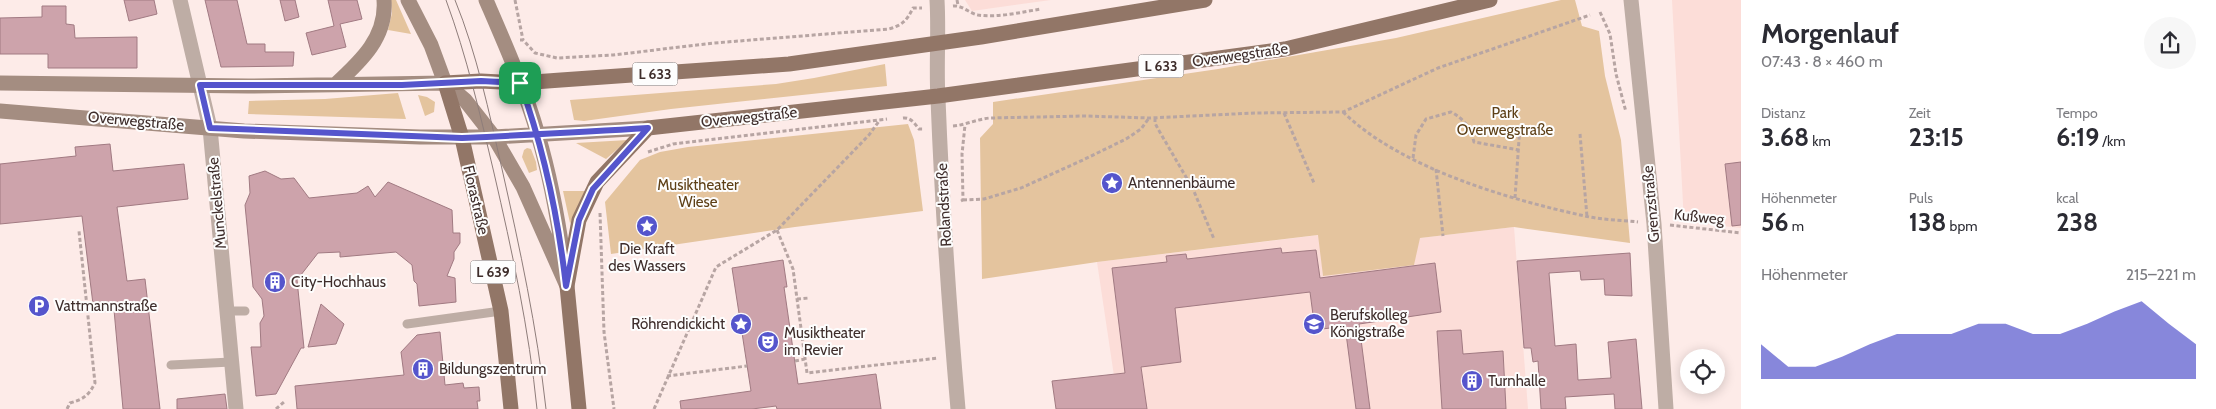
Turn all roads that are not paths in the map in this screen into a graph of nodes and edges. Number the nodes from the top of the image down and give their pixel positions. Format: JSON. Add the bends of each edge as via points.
{"nodes":[{"id":1,"x":180,"y":0,"type":"edge"},
{"id":2,"x":384,"y":0,"type":"edge"},
{"id":3,"x":408,"y":0,"type":"edge"},
{"id":4,"x":486,"y":0,"type":"edge"},
{"id":5,"x":1205,"y":0,"type":"edge"},
{"id":6,"x":1490,"y":0,"type":"edge"},
{"id":7,"x":1632,"y":0,"type":"edge"},
{"id":8,"x":938,"y":4,"type":"edge"},
{"id":9,"x":939,"y":42,"type":"junction"},
{"id":10,"x":0,"y":83,"type":"edge"},
{"id":11,"x":446,"y":83,"type":"junction"},
{"id":12,"x":520,"y":83,"type":"junction"},
{"id":13,"x":336,"y":84,"type":"junction"},
{"id":14,"x":200,"y":85,"type":"junction"},
{"id":15,"x":938,"y":96,"type":"junction"},
{"id":16,"x":0,"y":111,"type":"edge"},
{"id":17,"x":210,"y":128,"type":"junction"},
{"id":18,"x":648,"y":128,"type":"junction"},
{"id":19,"x":538,"y":134,"type":"junction"},
{"id":20,"x":494,"y":137,"type":"junction"},
{"id":21,"x":462,"y":138,"type":"junction"},
{"id":22,"x":566,"y":286,"type":"junction"},
{"id":23,"x":245,"y":311,"type":"dead end"},
{"id":24,"x":501,"y":311,"type":"junction"},
{"id":25,"x":226,"y":312,"type":"junction"},
{"id":26,"x":407,"y":324,"type":"dead end"},
{"id":27,"x":231,"y":362,"type":"junction"},
{"id":28,"x":171,"y":365,"type":"dead end"},
{"id":29,"x":236,"y":409,"type":"edge"},
{"id":30,"x":511,"y":409,"type":"edge"},
{"id":31,"x":579,"y":409,"type":"edge"},
{"id":32,"x":958,"y":409,"type":"edge"},
{"id":33,"x":1666,"y":409,"type":"edge"}],
"edges":[{"from":1,"to":14,"type":"street","name":"Munckelstraße"},
{"from":2,"to":13,"type":"main road","via":[[381,28],[376,40],[358,64]]},
{"from":3,"to":11,"type":"main road","name":"Florastraße"},
{"from":4,"to":12,"type":"main road"},
{"from":5,"to":9,"type":"main road","number":"L 633"},
{"from":6,"to":15,"type":"main road","name":"Overwegstraße","number":"L 633","via":[[1285,49]]},
{"from":7,"to":33,"type":"street","name":"Grenzstraße","via":[[1654,224]]},
{"from":8,"to":9,"type":"street","name":"Rolandstraße"},
{"from":9,"to":12,"type":"main road","number":"L 633","via":[[789,64]]},
{"from":9,"to":15,"type":"street","name":"Rolandstraße"},
{"from":10,"to":14,"type":"main road","number":"L 633"},
{"from":11,"to":12,"type":"main road","number":"L 633"},
{"from":11,"to":13,"type":"main road","number":"L 633"},
{"from":11,"to":20,"type":"main road","via":[[465,100]]},
{"from":11,"to":21,"type":"main road","name":"Florastraße","number":"L 639"},
{"from":12,"to":19,"type":"main road"},
{"from":13,"to":14,"type":"main road","number":"L 633"},
{"from":14,"to":17,"type":"street","name":"Munckelstraße"},
{"from":15,"to":18,"type":"main road","name":"Overwegstraße","number":"L 633"},
{"from":15,"to":32,"type":"street","name":"Rolandstraße"},
{"from":16,"to":17,"type":"main road","name":"Overwegstraße","number":"L 633"},
{"from":17,"to":21,"type":"main road","name":"Overwegstraße","number":"L 633"},
{"from":17,"to":25,"type":"street","name":"Munckelstraße"},
{"from":18,"to":19,"type":"main road","name":"Overwegstraße","number":"L 633"},
{"from":18,"to":22,"type":"main road","via":[[593,189],[579,220]]},
{"from":19,"to":20,"type":"main road","name":"Overwegstraße","number":"L 633"},
{"from":19,"to":22,"type":"main road","via":[[561,240]]},
{"from":20,"to":21,"type":"main road","name":"Overwegstraße","number":"L 633"},
{"from":20,"to":22,"type":"main road","via":[[523,187]]},
{"from":21,"to":24,"type":"main road","name":"Florastraße","number":"L 639"},
{"from":22,"to":31,"type":"main road"},
{"from":23,"to":25,"type":"lane"},
{"from":24,"to":26,"type":"lane"},
{"from":24,"to":30,"type":"main road","name":"Florastraße","number":"L 639"},
{"from":25,"to":27,"type":"street","name":"Munckelstraße"},
{"from":27,"to":28,"type":"lane"},
{"from":27,"to":29,"type":"street","name":"Munckelstraße"}]}
